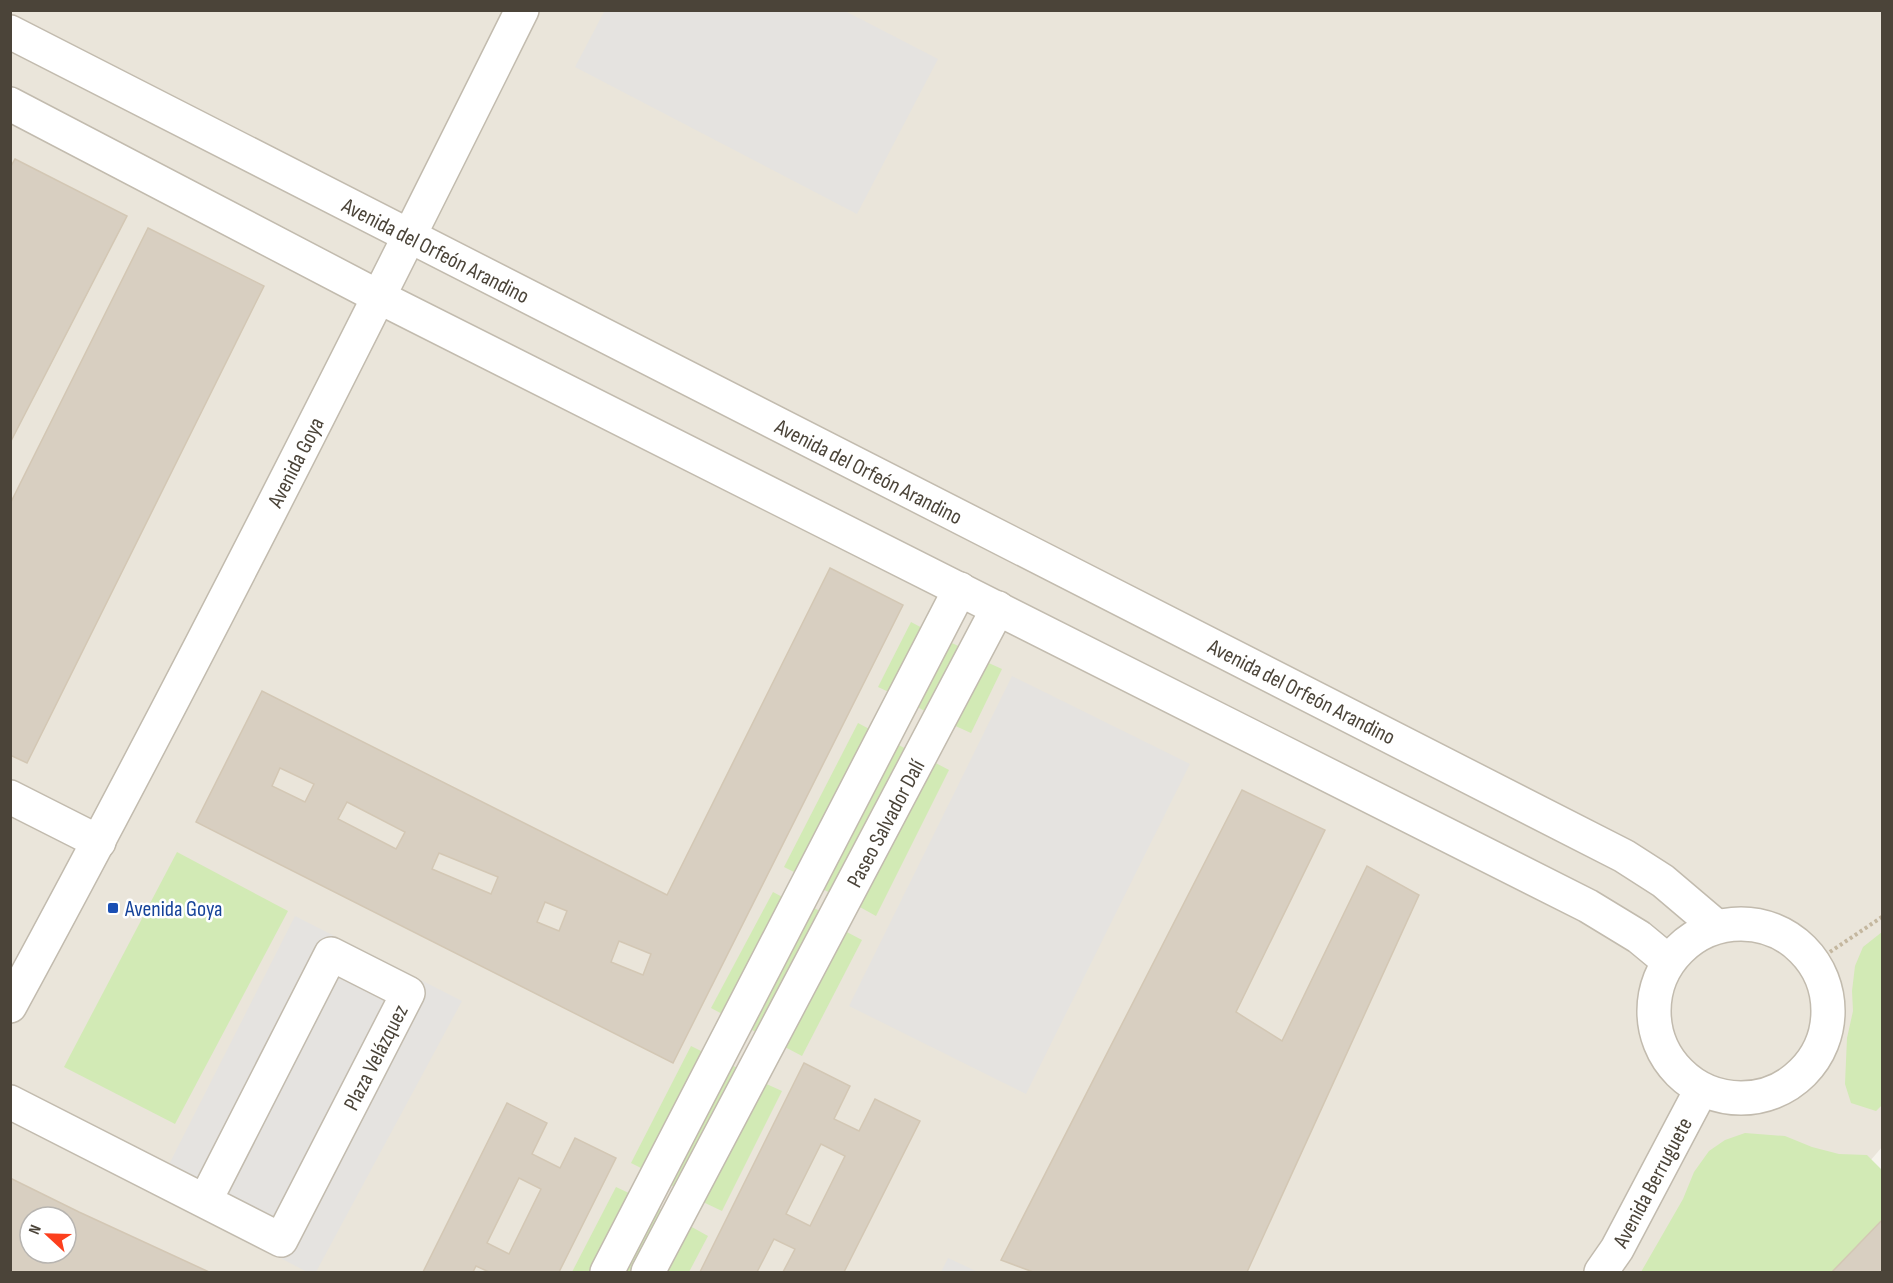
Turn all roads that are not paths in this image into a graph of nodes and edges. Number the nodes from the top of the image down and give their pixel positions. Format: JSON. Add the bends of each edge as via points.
{"nodes":[{"id":1,"x":522,"y":10,"type":"edge"},
{"id":2,"x":10,"y":32,"type":"edge"},
{"id":3,"x":10,"y":104,"type":"edge"},
{"id":4,"x":410,"y":237,"type":"junction"},
{"id":5,"x":380,"y":297,"type":"junction"},
{"id":6,"x":960,"y":589,"type":"junction"},
{"id":7,"x":998,"y":608,"type":"junction"},
{"id":8,"x":893,"y":717,"type":"junction"},
{"id":9,"x":931,"y":736,"type":"junction"},
{"id":10,"x":10,"y":797,"type":"edge"},
{"id":11,"x":99,"y":842,"type":"junction"},
{"id":12,"x":804,"y":891,"type":"junction"},
{"id":13,"x":839,"y":910,"type":"junction"},
{"id":14,"x":1716,"y":926,"type":"junction"},
{"id":15,"x":1668,"y":961,"type":"junction"},
{"id":16,"x":10,"y":1006,"type":"edge"},
{"id":17,"x":725,"y":1044,"type":"junction"},
{"id":18,"x":760,"y":1060,"type":"junction"},
{"id":19,"x":1701,"y":1090,"type":"junction"},
{"id":20,"x":10,"y":1102,"type":"edge"},
{"id":21,"x":650,"y":1190,"type":"junction"},
{"id":22,"x":205,"y":1201,"type":"junction"},
{"id":23,"x":683,"y":1206,"type":"junction"},
{"id":24,"x":608,"y":1272,"type":"edge"},
{"id":25,"x":648,"y":1272,"type":"edge"},
{"id":26,"x":1601,"y":1272,"type":"edge"}],
"edges":[{"from":1,"to":4,"type":"street","name":"Avenida Goya"},
{"from":2,"to":4,"type":"street","name":"Avenida del Orfeón Arandino"},
{"from":3,"to":5,"type":"street"},
{"from":4,"to":5,"type":"street","name":"Avenida Goya"},
{"from":4,"to":14,"type":"street","name":"Avenida del Orfeón Arandino","via":[[1624,856],[1663,881]]},
{"from":5,"to":6,"type":"street"},
{"from":5,"to":11,"type":"street","name":"Avenida Goya"},
{"from":6,"to":7,"type":"street"},
{"from":6,"to":8,"type":"street","name":"Paseo Salvador Dalí"},
{"from":7,"to":9,"type":"street","name":"Paseo Salvador Dalí"},
{"from":7,"to":15,"type":"street","via":[[1588,906],[1639,937]]},
{"from":8,"to":9,"type":"street","name":"Paseo Salvador Dalí"},
{"from":8,"to":12,"type":"street","name":"Paseo Salvador Dalí"},
{"from":9,"to":13,"type":"street","name":"Paseo Salvador Dalí"},
{"from":10,"to":11,"type":"street"},
{"from":11,"to":16,"type":"street","name":"Avenida Goya"},
{"from":12,"to":13,"type":"street","name":"Paseo Salvador Dalí"},
{"from":12,"to":17,"type":"street","name":"Paseo Salvador Dalí"},
{"from":13,"to":18,"type":"street","name":"Paseo Salvador Dalí"},
{"from":14,"to":15,"type":"street","via":[[1689,939]]},
{"from":14,"to":19,"type":"street","via":[[1754,923],[1789,936],[1815,963],[1829,1006],[1820,1051],[1790,1085],[1746,1099]]},
{"from":15,"to":19,"type":"street","via":[[1655,996],[1656,1034],[1673,1067]]},
{"from":17,"to":18,"type":"street"},
{"from":17,"to":21,"type":"street","name":"Paseo Salvador Dalí"},
{"from":18,"to":23,"type":"street","name":"Paseo Salvador Dalí"},
{"from":19,"to":26,"type":"street","name":"Avenida Berruguete"},
{"from":20,"to":22,"type":"street","name":"Plaza Velázquez"},
{"from":21,"to":23,"type":"street"},
{"from":21,"to":24,"type":"street","name":"Paseo Salvador Dalí"},
{"from":22,"to":22,"type":"street","name":"Plaza Velázquez","via":[[281,1240],[408,993],[331,954]]},
{"from":23,"to":25,"type":"street","name":"Paseo Salvador Dalí"}]}
